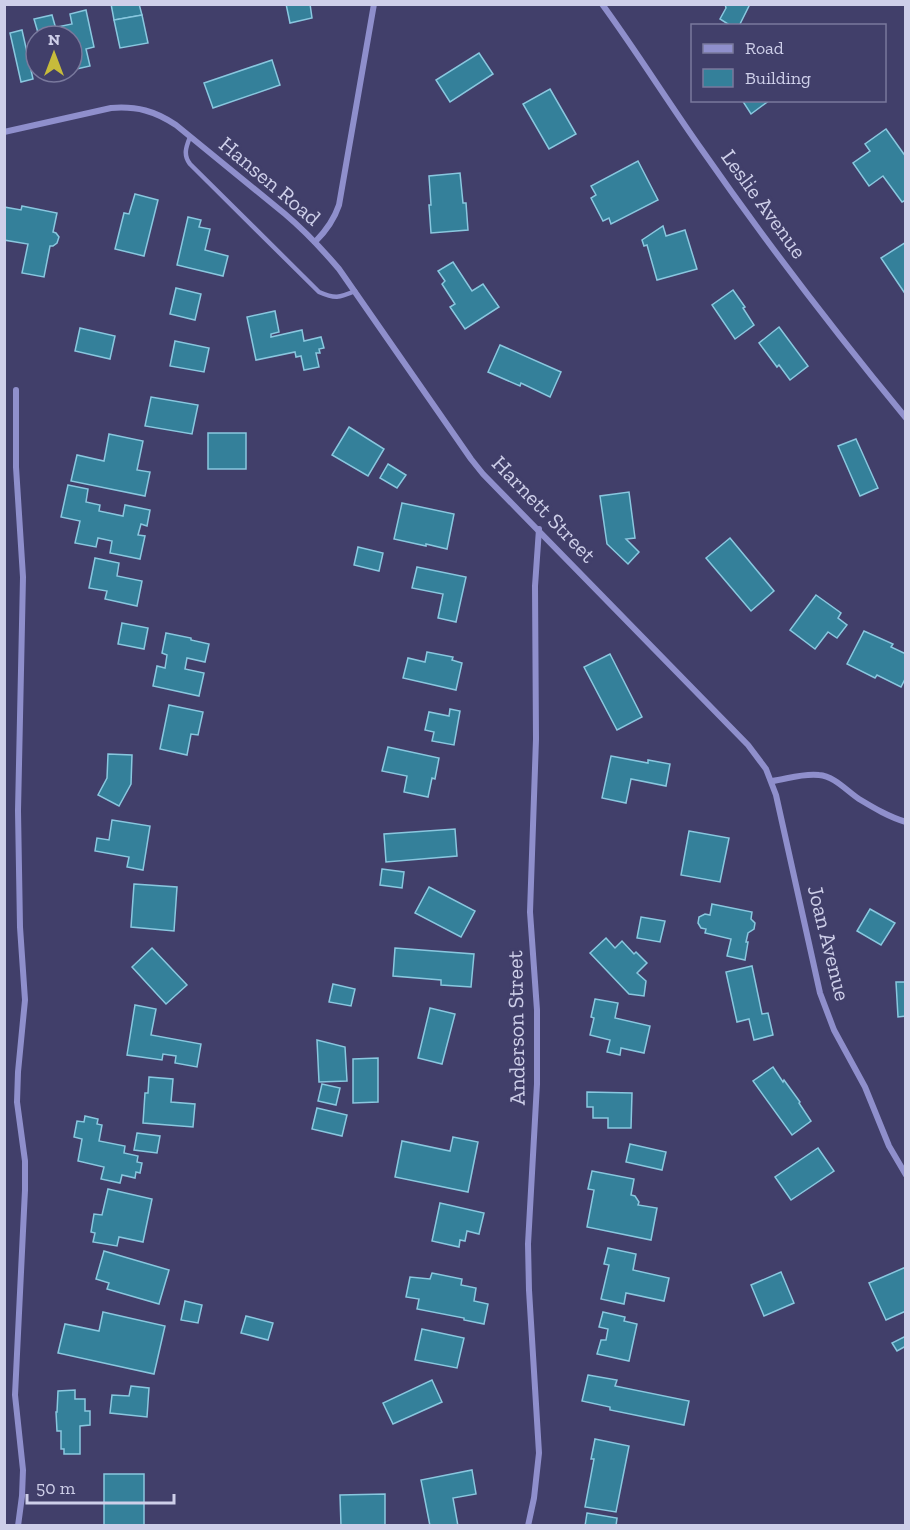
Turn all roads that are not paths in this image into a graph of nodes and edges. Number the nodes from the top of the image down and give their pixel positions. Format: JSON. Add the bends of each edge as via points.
{"nodes":[{"id":1,"x":374,"y":4,"type":"edge"},
{"id":2,"x":602,"y":4,"type":"edge"},
{"id":3,"x":4,"y":132,"type":"edge"},
{"id":4,"x":190,"y":137,"type":"junction"},
{"id":5,"x":315,"y":242,"type":"junction"},
{"id":6,"x":355,"y":291,"type":"junction"},
{"id":7,"x":16,"y":390,"type":"dead end"},
{"id":8,"x":906,"y":418,"type":"edge"},
{"id":9,"x":539,"y":529,"type":"junction"},
{"id":10,"x":772,"y":781,"type":"junction"},
{"id":11,"x":780,"y":812,"type":"joint"},
{"id":12,"x":906,"y":822,"type":"edge"},
{"id":13,"x":906,"y":1175,"type":"edge"},
{"id":14,"x":18,"y":1526,"type":"edge"},
{"id":15,"x":528,"y":1526,"type":"edge"}],
"edges":[{"from":1,"to":5,"type":"street","name":"Hansen Road","via":[[339,205],[327,230]]},
{"from":2,"to":8,"type":"street","name":"Leslie Avenue","via":[[750,216],[847,347]]},
{"from":3,"to":4,"type":"street","name":"Hansen Road","via":[[125,107],[162,116]]},
{"from":4,"to":5,"type":"street","name":"Hansen Road"},
{"from":4,"to":6,"type":"lane","via":[[186,147],[190,164],[320,292],[334,298]]},
{"from":5,"to":6,"type":"street","name":"Harnett Street"},
{"from":6,"to":9,"type":"street","name":"Harnett Street","via":[[471,459]]},
{"from":7,"to":14,"type":"street","via":[[23,577],[18,811],[25,1000],[17,1091],[25,1161],[15,1395],[23,1470]]},
{"from":9,"to":10,"type":"street","name":"Harnett Street","via":[[748,745]]},
{"from":9,"to":15,"type":"street","name":"Anderson Street","via":[[530,912],[538,1047],[528,1244],[539,1452]]},
{"from":10,"to":11,"type":"street","name":"Harnett Street"},
{"from":10,"to":12,"type":"street","via":[[822,775],[892,818]]},
{"from":11,"to":13,"type":"street","name":"Joan Avenue","via":[[820,993],[834,1030]]}]}
